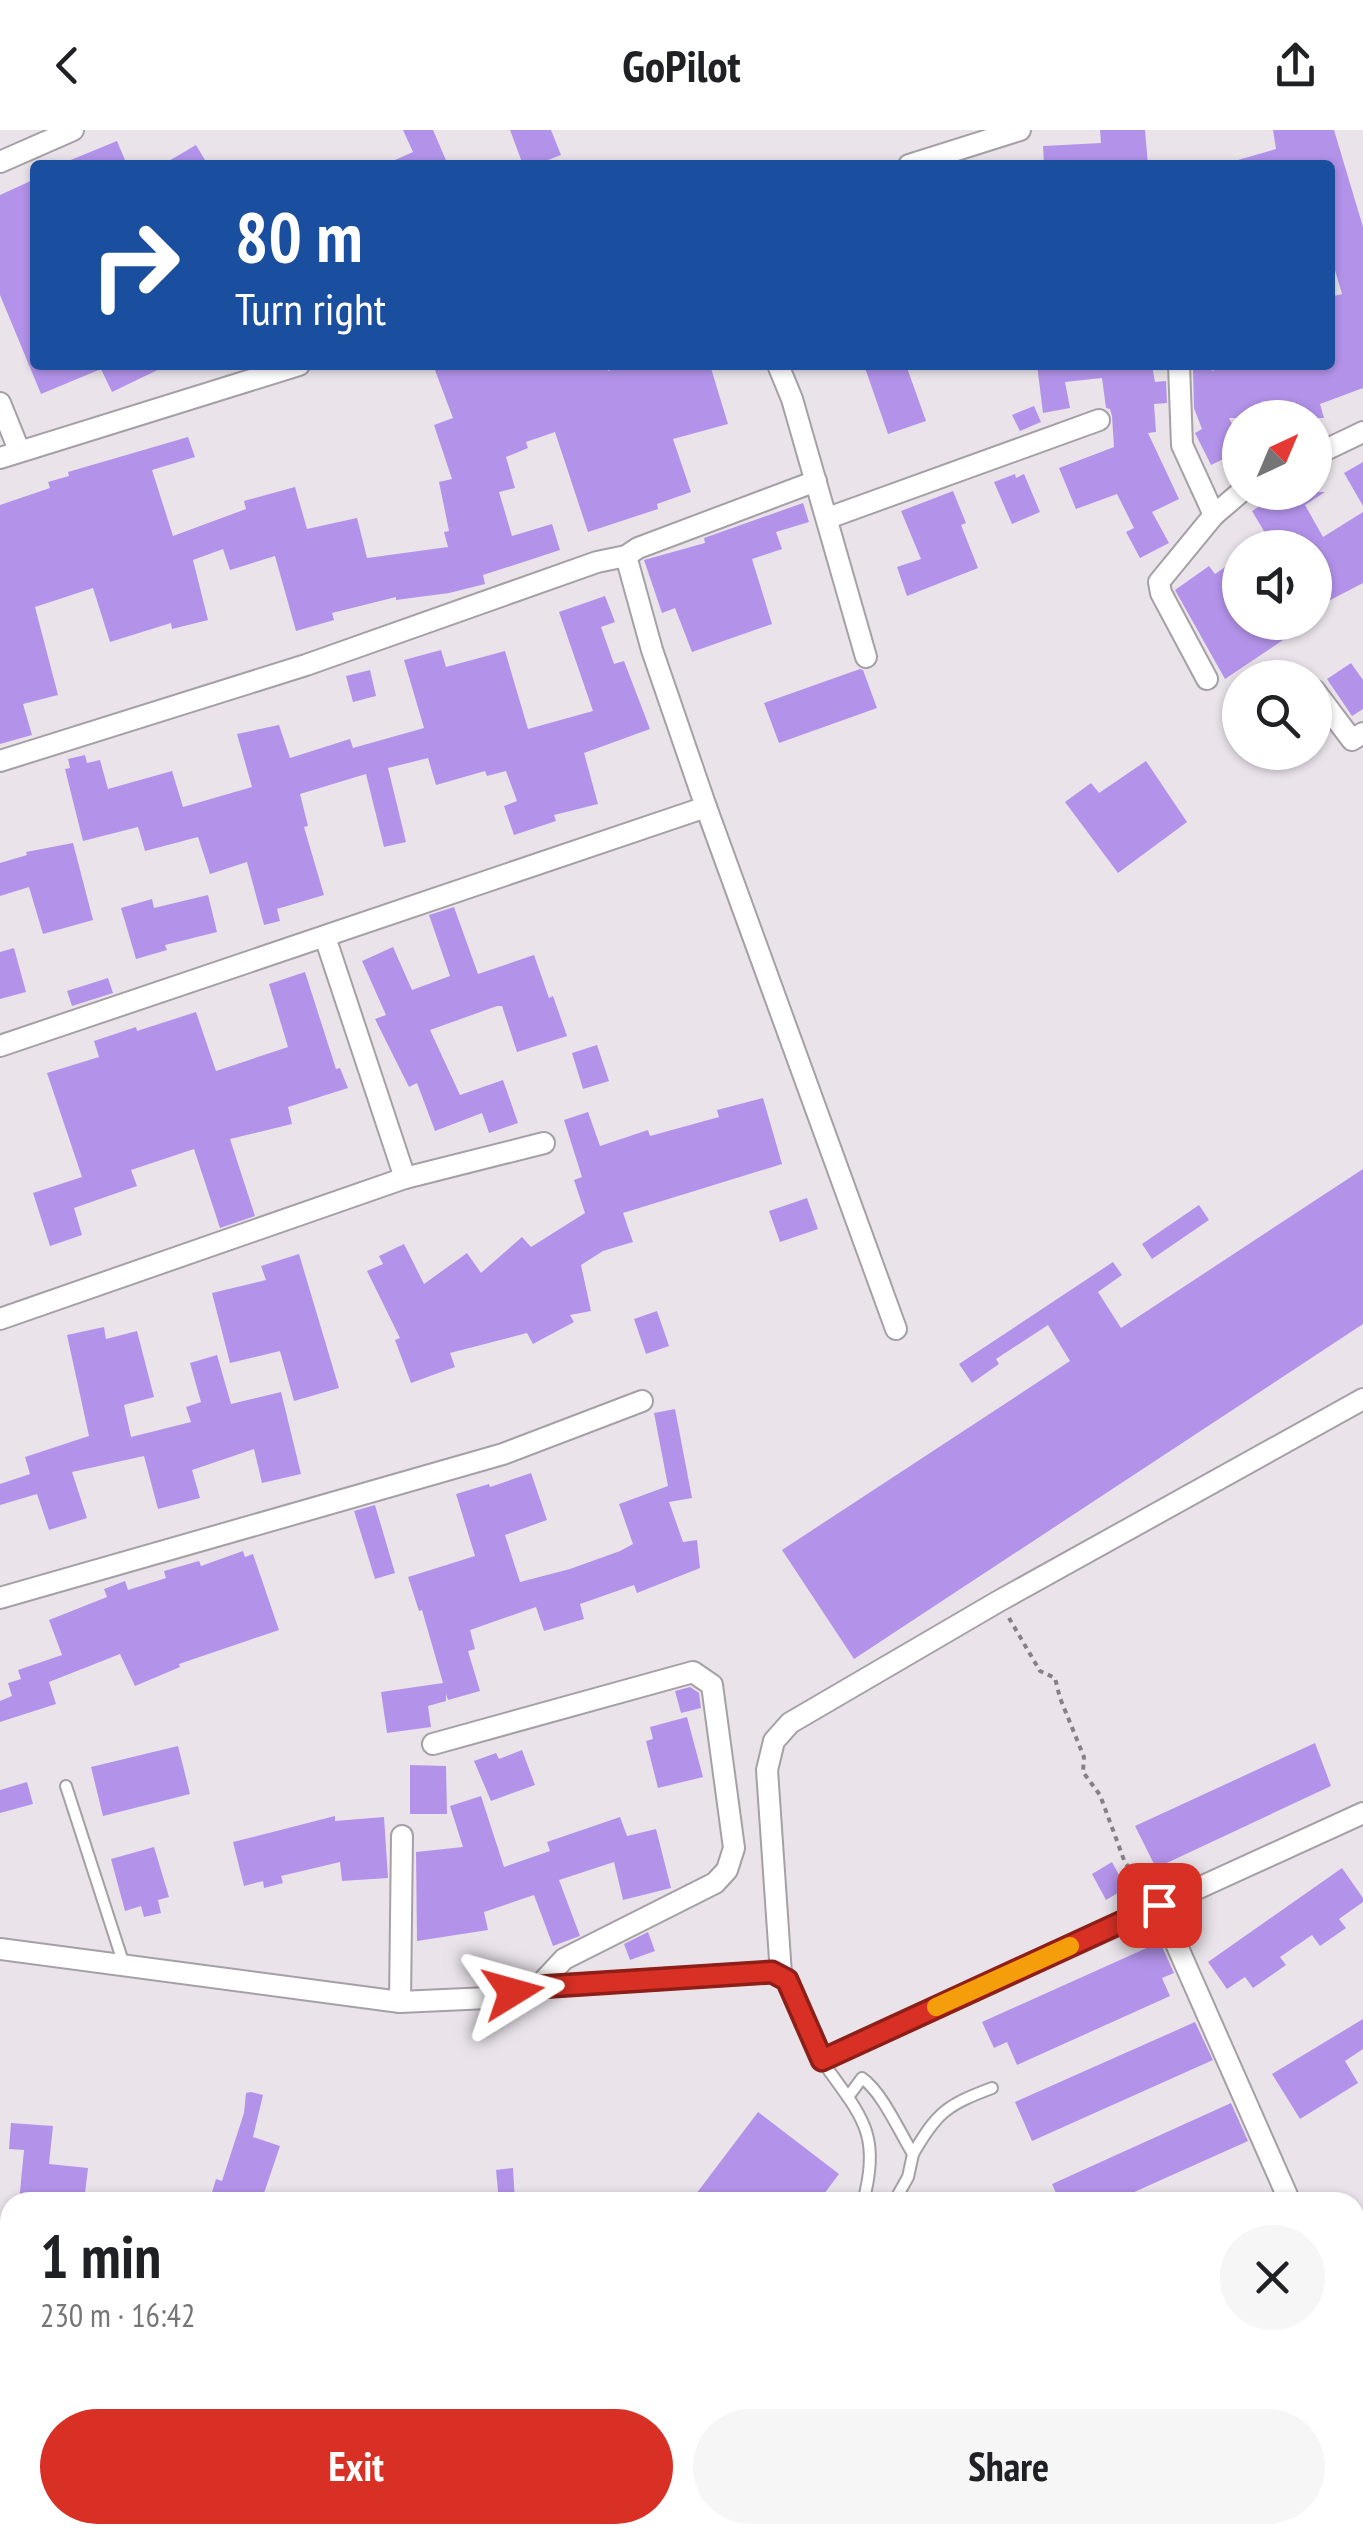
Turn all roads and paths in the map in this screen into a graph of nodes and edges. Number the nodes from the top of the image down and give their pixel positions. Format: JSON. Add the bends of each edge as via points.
{"nodes":[{"id":1,"x":73,"y":130,"type":"edge"},
{"id":2,"x":1020,"y":130,"type":"edge"},
{"id":3,"x":971,"y":155,"type":"edge"},
{"id":4,"x":940,"y":160,"type":"edge"},
{"id":5,"x":0,"y":162,"type":"edge"},
{"id":6,"x":283,"y":370,"type":"edge"},
{"id":7,"x":780,"y":370,"type":"edge"},
{"id":8,"x":1179,"y":370,"type":"edge"},
{"id":9,"x":0,"y":403,"type":"edge"},
{"id":10,"x":1099,"y":420,"type":"dead end"},
{"id":11,"x":1363,"y":432,"type":"edge"},
{"id":12,"x":1332,"y":448,"type":"edge"},
{"id":13,"x":9,"y":454,"type":"edge"},
{"id":14,"x":816,"y":481,"type":"junction"},
{"id":15,"x":1222,"y":508,"type":"edge"},
{"id":16,"x":1214,"y":515,"type":"junction"},
{"id":17,"x":828,"y":518,"type":"junction"},
{"id":18,"x":626,"y":556,"type":"junction"},
{"id":19,"x":866,"y":657,"type":"dead end"},
{"id":20,"x":1207,"y":679,"type":"dead end"},
{"id":21,"x":1332,"y":714,"type":"edge"},
{"id":22,"x":1363,"y":732,"type":"edge"},
{"id":23,"x":0,"y":761,"type":"edge"},
{"id":24,"x":706,"y":808,"type":"junction"},
{"id":25,"x":325,"y":937,"type":"junction"},
{"id":26,"x":0,"y":1046,"type":"edge"},
{"id":27,"x":544,"y":1143,"type":"dead end"},
{"id":28,"x":405,"y":1178,"type":"junction"},
{"id":29,"x":0,"y":1319,"type":"edge"},
{"id":30,"x":896,"y":1329,"type":"dead end"},
{"id":31,"x":1363,"y":1398,"type":"edge"},
{"id":32,"x":642,"y":1402,"type":"dead end"},
{"id":33,"x":0,"y":1598,"type":"edge"},
{"id":34,"x":999,"y":1601,"type":"junction"},
{"id":35,"x":433,"y":1744,"type":"dead end"},
{"id":36,"x":66,"y":1786,"type":"dead end"},
{"id":37,"x":1363,"y":1813,"type":"edge"},
{"id":38,"x":402,"y":1836,"type":"dead end"},
{"id":39,"x":1159,"y":1905,"type":"junction"},
{"id":40,"x":0,"y":1949,"type":"edge"},
{"id":41,"x":124,"y":1966,"type":"junction"},
{"id":42,"x":780,"y":1974,"type":"junction"},
{"id":43,"x":538,"y":1987,"type":"junction"},
{"id":44,"x":400,"y":2002,"type":"junction"},
{"id":45,"x":822,"y":2060,"type":"junction"},
{"id":46,"x":992,"y":2088,"type":"dead end"},
{"id":47,"x":848,"y":2097,"type":"junction"},
{"id":48,"x":913,"y":2154,"type":"junction"},
{"id":49,"x":865,"y":2192,"type":"edge"},
{"id":50,"x":900,"y":2192,"type":"edge"},
{"id":51,"x":1286,"y":2192,"type":"edge"}],
"edges":[{"from":1,"to":5,"type":"street"},
{"from":2,"to":3,"type":"street"},
{"from":3,"to":4,"type":"street"},
{"from":6,"to":13,"type":"street"},
{"from":7,"to":14,"type":"street"},
{"from":8,"to":16,"type":"street","via":[[1182,445]]},
{"from":9,"to":13,"type":"street"},
{"from":10,"to":17,"type":"street"},
{"from":11,"to":12,"type":"street"},
{"from":14,"to":17,"type":"street"},
{"from":14,"to":18,"type":"street"},
{"from":15,"to":16,"type":"street"},
{"from":16,"to":20,"type":"street","via":[[1158,582]]},
{"from":17,"to":19,"type":"street"},
{"from":18,"to":23,"type":"street"},
{"from":18,"to":24,"type":"street"},
{"from":21,"to":22,"type":"street","via":[[1352,740]]},
{"from":24,"to":25,"type":"street"},
{"from":24,"to":30,"type":"street"},
{"from":25,"to":26,"type":"street"},
{"from":25,"to":28,"type":"street"},
{"from":27,"to":28,"type":"street"},
{"from":28,"to":29,"type":"street"},
{"from":31,"to":34,"type":"street"},
{"from":32,"to":33,"type":"street","via":[[503,1454]]},
{"from":34,"to":39,"type":"path","via":[[1040,1671],[1055,1678],[1084,1757],[1083,1772],[1100,1794],[1136,1884]]},
{"from":34,"to":42,"type":"street","via":[[817,1705],[774,1742],[767,1770]]},
{"from":35,"to":43,"type":"street","via":[[693,1672],[712,1685],[734,1848],[727,1870],[716,1883],[564,1959]]},
{"from":36,"to":41,"type":"lane"},
{"from":37,"to":39,"type":"street"},
{"from":38,"to":44,"type":"street"},
{"from":39,"to":45,"type":"street"},
{"from":39,"to":51,"type":"street"},
{"from":40,"to":41,"type":"street"},
{"from":41,"to":44,"type":"street"},
{"from":42,"to":43,"type":"street"},
{"from":42,"to":45,"type":"street"},
{"from":43,"to":44,"type":"street","via":[[488,1998]]},
{"from":45,"to":47,"type":"lane"},
{"from":46,"to":48,"type":"lane","via":[[958,2100],[932,2120]]},
{"from":47,"to":48,"type":"lane","via":[[862,2078],[876,2088]]},
{"from":47,"to":49,"type":"lane","via":[[873,2155]]},
{"from":48,"to":50,"type":"lane"}]}
